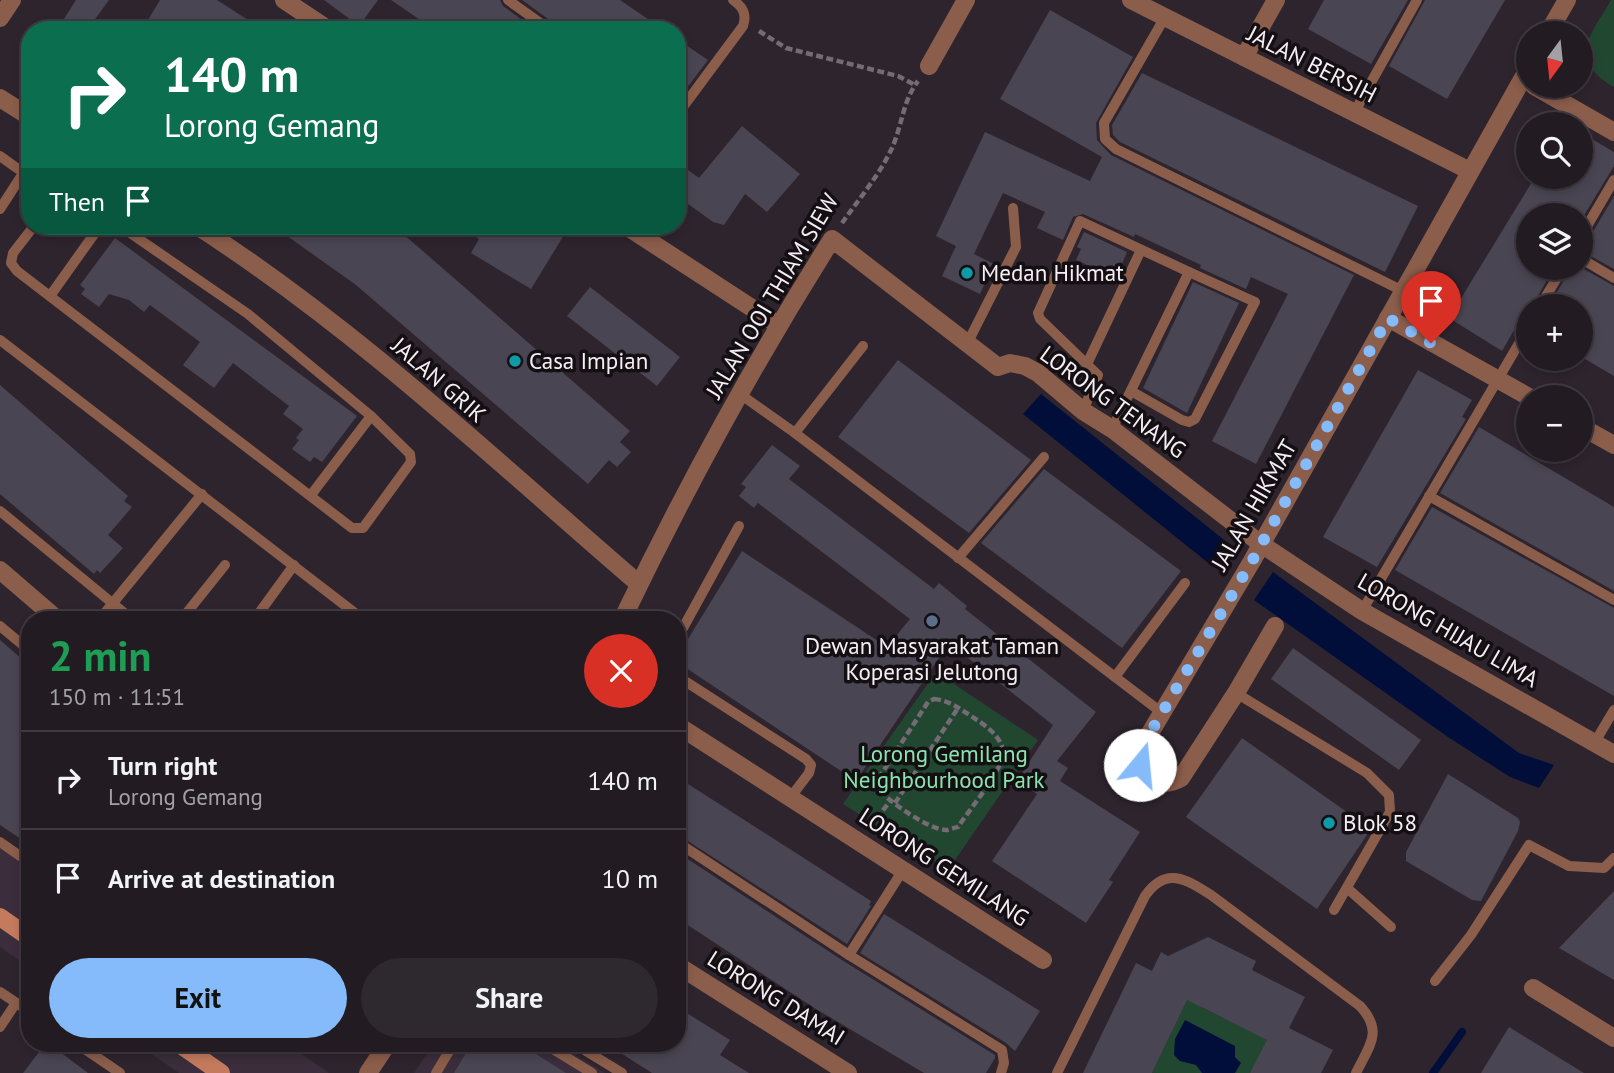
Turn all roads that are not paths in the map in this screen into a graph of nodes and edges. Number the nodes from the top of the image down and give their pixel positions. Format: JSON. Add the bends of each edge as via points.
{"nodes":[{"id":1,"x":12,"y":0,"type":"edge"},
{"id":2,"x":284,"y":0,"type":"edge"},
{"id":3,"x":508,"y":0,"type":"edge"},
{"id":4,"x":733,"y":0,"type":"edge"},
{"id":5,"x":966,"y":0,"type":"edge"},
{"id":6,"x":1132,"y":0,"type":"edge"},
{"id":7,"x":1276,"y":0,"type":"edge"},
{"id":8,"x":1417,"y":0,"type":"edge"},
{"id":9,"x":1566,"y":0,"type":"edge"},
{"id":10,"x":1165,"y":17,"type":"junction"},
{"id":11,"x":0,"y":18,"type":"edge"},
{"id":12,"x":316,"y":21,"type":"edge"},
{"id":13,"x":537,"y":21,"type":"edge"},
{"id":14,"x":1555,"y":21,"type":"edge"},
{"id":15,"x":1244,"y":57,"type":"junction"},
{"id":16,"x":929,"y":66,"type":"road end"},
{"id":17,"x":0,"y":98,"type":"edge"},
{"id":18,"x":1516,"y":98,"type":"edge"},
{"id":19,"x":1559,"y":98,"type":"edge"},
{"id":20,"x":686,"y":102,"type":"edge"},
{"id":21,"x":21,"y":111,"type":"edge"},
{"id":22,"x":1354,"y":113,"type":"junction"},
{"id":23,"x":1614,"y":132,"type":"edge"},
{"id":24,"x":0,"y":156,"type":"edge"},
{"id":25,"x":21,"y":171,"type":"edge"},
{"id":26,"x":1470,"y":171,"type":"junction"},
{"id":27,"x":21,"y":180,"type":"edge"},
{"id":28,"x":1614,"y":180,"type":"edge"},
{"id":29,"x":1013,"y":208,"type":"dead end"},
{"id":30,"x":0,"y":209,"type":"edge"},
{"id":31,"x":1593,"y":216,"type":"edge"},
{"id":32,"x":27,"y":235,"type":"edge"},
{"id":33,"x":93,"y":235,"type":"edge"},
{"id":34,"x":133,"y":235,"type":"edge"},
{"id":35,"x":211,"y":235,"type":"edge"},
{"id":36,"x":640,"y":235,"type":"edge"},
{"id":37,"x":832,"y":239,"type":"joint"},
{"id":38,"x":1142,"y":250,"type":"junction"},
{"id":39,"x":1593,"y":266,"type":"edge"},
{"id":40,"x":1189,"y":272,"type":"junction"},
{"id":41,"x":1614,"y":278,"type":"edge"},
{"id":42,"x":1404,"y":291,"type":"junction"},
{"id":43,"x":50,"y":296,"type":"junction"},
{"id":44,"x":1388,"y":318,"type":"junction"},
{"id":45,"x":778,"y":325,"type":"junction"},
{"id":46,"x":0,"y":340,"type":"edge"},
{"id":47,"x":968,"y":342,"type":"junction"},
{"id":48,"x":863,"y":346,"type":"dead end"},
{"id":49,"x":1516,"y":348,"type":"edge"},
{"id":50,"x":1087,"y":364,"type":"junction"},
{"id":51,"x":1497,"y":380,"type":"junction"},
{"id":52,"x":1516,"y":390,"type":"edge"},
{"id":53,"x":1131,"y":391,"type":"junction"},
{"id":54,"x":740,"y":394,"type":"junction"},
{"id":55,"x":1083,"y":411,"type":"junction"},
{"id":56,"x":371,"y":416,"type":"junction"},
{"id":57,"x":1112,"y":429,"type":"junction"},
{"id":58,"x":795,"y":433,"type":"junction"},
{"id":59,"x":1593,"y":433,"type":"edge"},
{"id":60,"x":1614,"y":444,"type":"edge"},
{"id":61,"x":1044,"y":457,"type":"dead end"},
{"id":62,"x":202,"y":494,"type":"junction"},
{"id":63,"x":311,"y":495,"type":"junction"},
{"id":64,"x":1429,"y":496,"type":"junction"},
{"id":65,"x":0,"y":511,"type":"edge"},
{"id":66,"x":739,"y":526,"type":"dead end"},
{"id":67,"x":1261,"y":544,"type":"junction"},
{"id":68,"x":958,"y":558,"type":"junction"},
{"id":69,"x":225,"y":565,"type":"dead end"},
{"id":70,"x":295,"y":565,"type":"junction"},
{"id":71,"x":0,"y":569,"type":"edge"},
{"id":72,"x":1185,"y":583,"type":"dead end"},
{"id":73,"x":639,"y":584,"type":"junction"},
{"id":74,"x":1614,"y":600,"type":"edge"},
{"id":75,"x":113,"y":603,"type":"junction"},
{"id":76,"x":48,"y":611,"type":"edge"},
{"id":77,"x":106,"y":611,"type":"edge"},
{"id":78,"x":122,"y":611,"type":"edge"},
{"id":79,"x":188,"y":611,"type":"edge"},
{"id":80,"x":261,"y":611,"type":"edge"},
{"id":81,"x":353,"y":611,"type":"edge"},
{"id":82,"x":626,"y":611,"type":"edge"},
{"id":83,"x":1362,"y":611,"type":"junction"},
{"id":84,"x":686,"y":623,"type":"edge"},
{"id":85,"x":0,"y":626,"type":"edge"},
{"id":86,"x":1275,"y":626,"type":"dead end"},
{"id":87,"x":21,"y":644,"type":"edge"},
{"id":88,"x":1115,"y":677,"type":"junction"},
{"id":89,"x":686,"y":682,"type":"edge"},
{"id":90,"x":1236,"y":693,"type":"junction"},
{"id":91,"x":1614,"y":710,"type":"edge"},
{"id":92,"x":1161,"y":712,"type":"junction"},
{"id":93,"x":686,"y":731,"type":"edge"},
{"id":94,"x":1595,"y":742,"type":"junction"},
{"id":95,"x":1614,"y":754,"type":"edge"},
{"id":96,"x":790,"y":798,"type":"junction"},
{"id":97,"x":0,"y":842,"type":"edge"},
{"id":98,"x":686,"y":848,"type":"edge"},
{"id":99,"x":21,"y":857,"type":"edge"},
{"id":100,"x":1614,"y":858,"type":"edge"},
{"id":101,"x":903,"y":870,"type":"junction"},
{"id":102,"x":1347,"y":888,"type":"junction"},
{"id":103,"x":1334,"y":910,"type":"dead end"},
{"id":104,"x":0,"y":917,"type":"edge"},
{"id":105,"x":1391,"y":927,"type":"dead end"},
{"id":106,"x":21,"y":932,"type":"edge"},
{"id":107,"x":849,"y":955,"type":"junction"},
{"id":108,"x":1043,"y":960,"type":"dead end"},
{"id":109,"x":686,"y":971,"type":"edge"},
{"id":110,"x":1435,"y":981,"type":"dead end"},
{"id":111,"x":1533,"y":988,"type":"dead end"},
{"id":112,"x":0,"y":992,"type":"edge"},
{"id":113,"x":16,"y":1003,"type":"junction"},
{"id":114,"x":21,"y":1006,"type":"edge"},
{"id":115,"x":0,"y":1027,"type":"edge"},
{"id":116,"x":1614,"y":1038,"type":"edge"},
{"id":117,"x":89,"y":1052,"type":"edge"},
{"id":118,"x":191,"y":1052,"type":"edge"},
{"id":119,"x":382,"y":1052,"type":"edge"},
{"id":120,"x":449,"y":1052,"type":"edge"},
{"id":121,"x":558,"y":1052,"type":"edge"},
{"id":122,"x":588,"y":1052,"type":"edge"},
{"id":123,"x":120,"y":1073,"type":"edge"},
{"id":124,"x":221,"y":1073,"type":"edge"},
{"id":125,"x":368,"y":1073,"type":"edge"},
{"id":126,"x":436,"y":1073,"type":"edge"},
{"id":127,"x":592,"y":1073,"type":"edge"},
{"id":128,"x":622,"y":1073,"type":"edge"},
{"id":129,"x":848,"y":1073,"type":"edge"},
{"id":130,"x":1001,"y":1073,"type":"edge"},
{"id":131,"x":1057,"y":1073,"type":"edge"},
{"id":132,"x":1356,"y":1073,"type":"edge"}],
"edges":[{"from":1,"to":11,"type":"street"},
{"from":2,"to":12,"type":"street"},
{"from":3,"to":13,"type":"lane"},
{"from":4,"to":20,"type":"lane","via":[[746,19]]},
{"from":5,"to":16,"type":"street"},
{"from":6,"to":10,"type":"street","name":"JALAN BERSIH"},
{"from":7,"to":15,"type":"street"},
{"from":8,"to":22,"type":"lane"},
{"from":9,"to":14,"type":"street"},
{"from":10,"to":15,"type":"street","name":"JALAN BERSIH"},
{"from":10,"to":42,"type":"lane","via":[[1104,123],[1105,139],[1115,149]]},
{"from":15,"to":22,"type":"street","name":"JALAN BERSIH"},
{"from":17,"to":21,"type":"street"},
{"from":18,"to":26,"type":"street","name":"JALAN HIKMAT"},
{"from":19,"to":23,"type":"street"},
{"from":22,"to":26,"type":"street","name":"JALAN BERSIH"},
{"from":24,"to":25,"type":"lane"},
{"from":26,"to":42,"type":"street","name":"JALAN HIKMAT"},
{"from":27,"to":30,"type":"lane"},
{"from":28,"to":31,"type":"lane"},
{"from":29,"to":47,"type":"lane","via":[[1016,247]]},
{"from":32,"to":43,"type":"lane","via":[[11,263]]},
{"from":33,"to":43,"type":"lane"},
{"from":34,"to":56,"type":"lane","via":[[248,314]]},
{"from":35,"to":73,"type":"street","name":"JALAN GRIK","via":[[335,323]]},
{"from":36,"to":45,"type":"street"},
{"from":37,"to":45,"type":"street","name":"JALAN OOI THIAM SIEW"},
{"from":37,"to":47,"type":"street","name":"LORONG TENANG"},
{"from":38,"to":40,"type":"lane"},
{"from":38,"to":50,"type":"lane"},
{"from":38,"to":50,"type":"lane","via":[[1080,221],[1038,313]]},
{"from":39,"to":41,"type":"lane"},
{"from":40,"to":53,"type":"lane"},
{"from":40,"to":53,"type":"lane","via":[[1255,302],[1195,419],[1182,420]]},
{"from":42,"to":44,"type":"street","name":"JALAN HIKMAT"},
{"from":43,"to":63,"type":"lane"},
{"from":44,"to":51,"type":"street"},
{"from":44,"to":67,"type":"street","name":"JALAN HIKMAT"},
{"from":45,"to":54,"type":"street","name":"JALAN OOI THIAM SIEW"},
{"from":46,"to":62,"type":"lane"},
{"from":47,"to":55,"type":"street","name":"LORONG TENANG","via":[[998,367],[1010,363],[1038,373]]},
{"from":48,"to":58,"type":"lane"},
{"from":49,"to":51,"type":"lane"},
{"from":50,"to":55,"type":"lane","via":[[1098,376]]},
{"from":51,"to":52,"type":"street"},
{"from":51,"to":64,"type":"lane"},
{"from":53,"to":57,"type":"lane"},
{"from":54,"to":58,"type":"lane"},
{"from":54,"to":73,"type":"street","name":"JALAN OOI THIAM SIEW"},
{"from":55,"to":57,"type":"street","name":"LORONG TENANG"},
{"from":56,"to":63,"type":"lane"},
{"from":56,"to":63,"type":"lane","via":[[412,458],[363,528],[352,528]]},
{"from":57,"to":67,"type":"street","name":"LORONG TENANG"},
{"from":58,"to":68,"type":"lane"},
{"from":59,"to":60,"type":"street"},
{"from":61,"to":68,"type":"lane"},
{"from":62,"to":70,"type":"lane"},
{"from":62,"to":75,"type":"lane"},
{"from":64,"to":74,"type":"lane"},
{"from":64,"to":83,"type":"lane"},
{"from":65,"to":75,"type":"lane"},
{"from":66,"to":84,"type":"lane"},
{"from":67,"to":83,"type":"street","name":"LORONG HIJAU LIMA"},
{"from":67,"to":92,"type":"street","name":"JALAN HIKMAT"},
{"from":68,"to":88,"type":"lane"},
{"from":69,"to":79,"type":"lane"},
{"from":70,"to":80,"type":"lane"},
{"from":70,"to":81,"type":"lane"},
{"from":71,"to":76,"type":"street"},
{"from":72,"to":88,"type":"lane"},
{"from":73,"to":82,"type":"street","name":"JALAN OOI THIAM SIEW"},
{"from":75,"to":77,"type":"lane"},
{"from":75,"to":78,"type":"lane"},
{"from":83,"to":94,"type":"street","name":"LORONG HIJAU LIMA"},
{"from":85,"to":87,"type":"lane"},
{"from":86,"to":90,"type":"street","name":"JALAN HIKMAT"},
{"from":88,"to":92,"type":"lane"},
{"from":89,"to":96,"type":"lane","via":[[806,758],[809,773]]},
{"from":90,"to":92,"type":"street","name":"JALAN HIKMAT","via":[[1181,778],[1164,784],[1147,777],[1139,758]]},
{"from":90,"to":102,"type":"lane","via":[[1367,773],[1389,795],[1390,812]]},
{"from":91,"to":94,"type":"lane"},
{"from":93,"to":96,"type":"street","name":"LORONG GEMILANG"},
{"from":94,"to":95,"type":"street","name":"LORONG HIJAU LIMA"},
{"from":96,"to":101,"type":"street","name":"LORONG GEMILANG"},
{"from":97,"to":99,"type":"lane"},
{"from":98,"to":107,"type":"lane"},
{"from":100,"to":110,"type":"lane","via":[[1604,868],[1569,866],[1529,845]]},
{"from":101,"to":107,"type":"lane"},
{"from":101,"to":108,"type":"street","name":"LORONG GEMILANG"},
{"from":102,"to":103,"type":"lane"},
{"from":102,"to":105,"type":"lane"},
{"from":104,"to":106,"type":"main road"},
{"from":107,"to":130,"type":"lane","via":[[1002,1050]]},
{"from":109,"to":129,"type":"street","name":"LORONG DAMAI"},
{"from":111,"to":116,"type":"street"},
{"from":112,"to":113,"type":"lane"},
{"from":113,"to":114,"type":"lane"},
{"from":113,"to":115,"type":"lane"},
{"from":117,"to":123,"type":"lane"},
{"from":118,"to":124,"type":"main road"},
{"from":119,"to":125,"type":"street"},
{"from":120,"to":126,"type":"lane"},
{"from":121,"to":127,"type":"lane"},
{"from":122,"to":128,"type":"lane"},
{"from":131,"to":132,"type":"lane","via":[[1145,896],[1154,883],[1171,876],[1212,895],[1360,1006],[1369,1016],[1374,1037]]}]}
